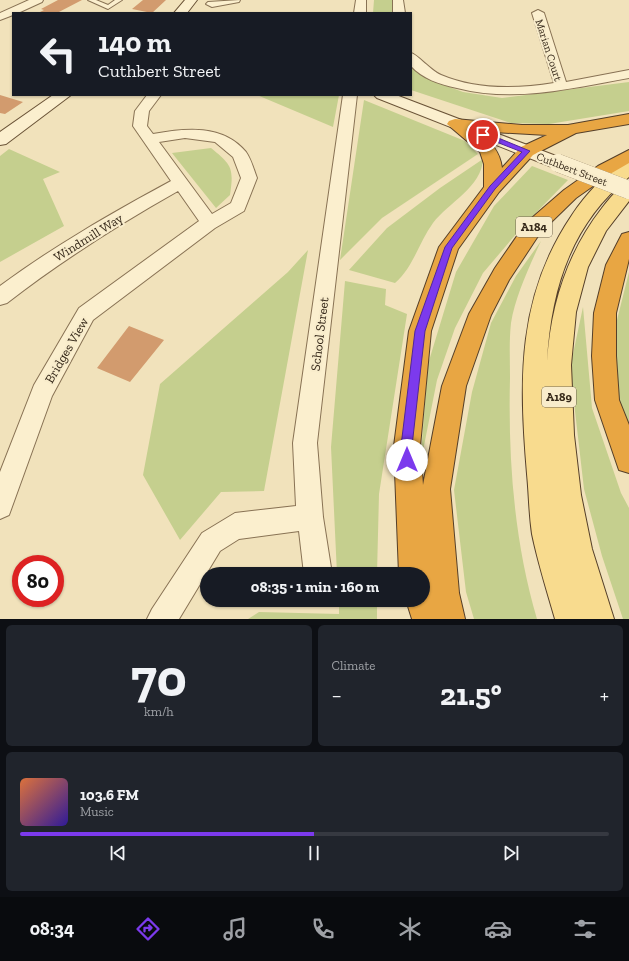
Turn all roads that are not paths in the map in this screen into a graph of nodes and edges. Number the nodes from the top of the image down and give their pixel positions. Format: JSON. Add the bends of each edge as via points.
{"nodes":[{"id":1,"x":38,"y":0,"type":"edge"},
{"id":2,"x":91,"y":0,"type":"edge"},
{"id":3,"x":119,"y":0,"type":"edge"},
{"id":4,"x":191,"y":0,"type":"edge"},
{"id":5,"x":235,"y":0,"type":"edge"},
{"id":6,"x":361,"y":0,"type":"edge"},
{"id":7,"x":398,"y":0,"type":"edge"},
{"id":8,"x":212,"y":4,"type":"dead end"},
{"id":9,"x":181,"y":12,"type":"edge"},
{"id":10,"x":360,"y":12,"type":"edge"},
{"id":11,"x":399,"y":12,"type":"edge"},
{"id":12,"x":538,"y":14,"type":"dead end"},
{"id":13,"x":0,"y":17,"type":"edge"},
{"id":14,"x":412,"y":58,"type":"edge"},
{"id":15,"x":629,"y":74,"type":"edge"},
{"id":16,"x":561,"y":86,"type":"junction"},
{"id":17,"x":62,"y":96,"type":"edge"},
{"id":18,"x":153,"y":96,"type":"edge"},
{"id":19,"x":350,"y":96,"type":"edge"},
{"id":20,"x":385,"y":96,"type":"edge"},
{"id":21,"x":629,"y":119,"type":"edge"},
{"id":22,"x":455,"y":124,"type":"junction"},
{"id":23,"x":572,"y":129,"type":"junction"},
{"id":24,"x":148,"y":139,"type":"junction"},
{"id":25,"x":0,"y":140,"type":"edge"},
{"id":26,"x":526,"y":151,"type":"junction"},
{"id":27,"x":629,"y":156,"type":"edge"},
{"id":28,"x":629,"y":168,"type":"edge"},
{"id":29,"x":180,"y":183,"type":"junction"},
{"id":30,"x":492,"y":188,"type":"junction"},
{"id":31,"x":629,"y":190,"type":"edge"},
{"id":32,"x":209,"y":223,"type":"junction"},
{"id":33,"x":629,"y":239,"type":"edge"},
{"id":34,"x":0,"y":297,"type":"edge"},
{"id":35,"x":629,"y":460,"type":"edge"},
{"id":36,"x":0,"y":506,"type":"edge"},
{"id":37,"x":310,"y":518,"type":"junction"},
{"id":38,"x":317,"y":567,"type":"edge"},
{"id":39,"x":414,"y":567,"type":"edge"},
{"id":40,"x":424,"y":607,"type":"edge"},
{"id":41,"x":162,"y":619,"type":"edge"},
{"id":42,"x":428,"y":619,"type":"edge"},
{"id":43,"x":449,"y":619,"type":"edge"},
{"id":44,"x":571,"y":619,"type":"edge"},
{"id":45,"x":598,"y":619,"type":"edge"}],
"edges":[{"from":1,"to":13,"type":"street"},
{"from":2,"to":3,"type":"lane","via":[[108,6]]},
{"from":4,"to":9,"type":"street"},
{"from":5,"to":8,"type":"street"},
{"from":6,"to":10,"type":"street"},
{"from":7,"to":11,"type":"street"},
{"from":12,"to":16,"type":"street","name":"Marian Court"},
{"from":14,"to":16,"type":"street","name":"Marian Court","via":[[424,72],[464,87],[491,92],[526,92]]},
{"from":15,"to":16,"type":"street","name":"Marian Court"},
{"from":17,"to":25,"type":"street"},
{"from":18,"to":24,"type":"street","via":[[142,111],[140,126]]},
{"from":19,"to":37,"type":"street","name":"School Street","via":[[305,443]]},
{"from":20,"to":22,"type":"street","name":"Cuthbert Street"},
{"from":21,"to":23,"type":"highway"},
{"from":22,"to":23,"type":"highway","via":[[512,130]]},
{"from":22,"to":26,"type":"street","name":"Cuthbert Street"},
{"from":22,"to":30,"type":"highway","via":[[483,143],[490,152],[494,165]]},
{"from":23,"to":26,"type":"highway"},
{"from":24,"to":29,"type":"street"},
{"from":24,"to":32,"type":"street","name":"Bridges View","via":[[185,133],[219,138],[240,155],[249,178],[238,207]]},
{"from":26,"to":30,"type":"highway"},
{"from":26,"to":31,"type":"street","name":"Cuthbert Street","bridge":true},
{"from":27,"to":43,"type":"highway","number":"A184","via":[[570,194],[533,228],[502,274],[480,314],[454,386],[436,489],[444,593]]},
{"from":28,"to":44,"type":"main road","number":"A189","via":[[596,198],[573,226],[553,267],[539,323],[534,378],[537,446],[547,534]]},
{"from":29,"to":32,"type":"street"},
{"from":29,"to":34,"type":"street","name":"Windmill Way","via":[[104,225],[32,271]]},
{"from":30,"to":39,"type":"highway","via":[[449,247],[420,331],[407,446]]},
{"from":31,"to":45,"type":"main road","number":"A189","via":[[614,204],[592,234],[573,277],[565,311],[559,359],[561,448],[572,526]]},
{"from":32,"to":36,"type":"street","name":"Bridges View","via":[[86,314],[42,392]]},
{"from":33,"to":35,"type":"highway","via":[[616,265],[605,313],[604,356],[607,400]]},
{"from":37,"to":38,"type":"street","name":"School Street"},
{"from":37,"to":41,"type":"street","via":[[235,526],[211,542]]},
{"from":40,"to":42,"type":"highway"}]}
